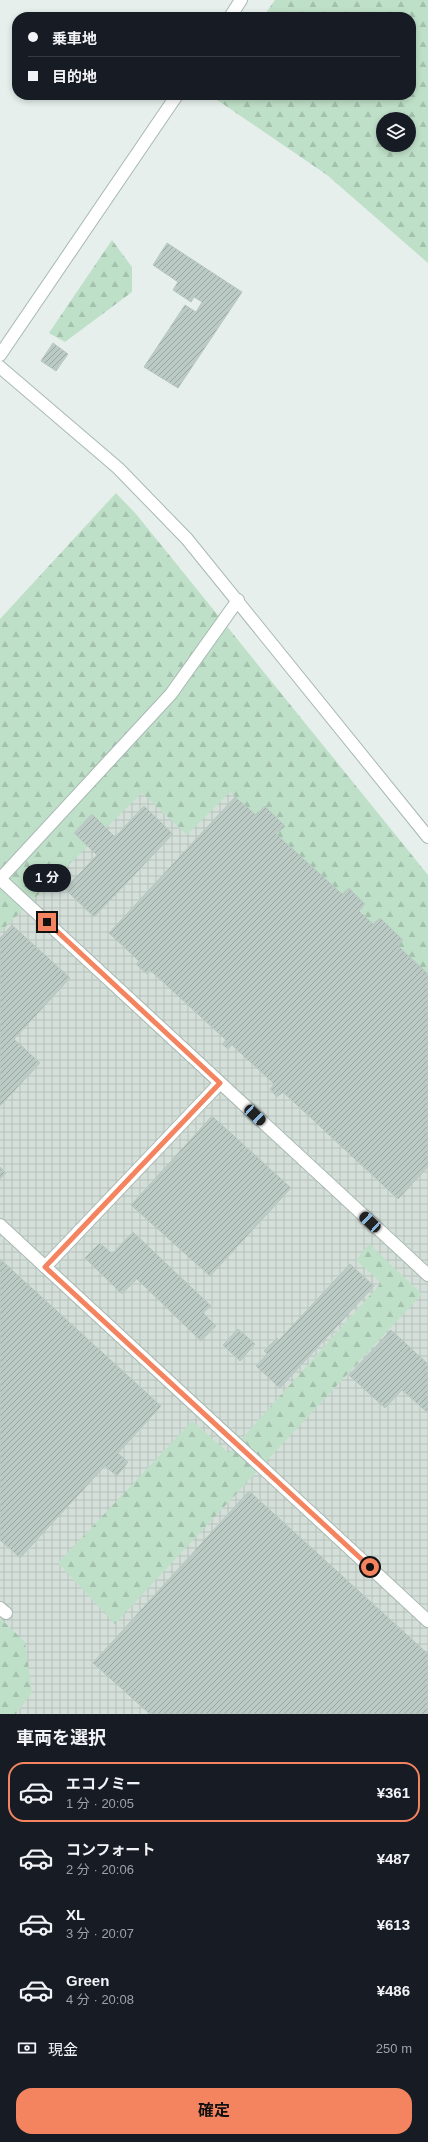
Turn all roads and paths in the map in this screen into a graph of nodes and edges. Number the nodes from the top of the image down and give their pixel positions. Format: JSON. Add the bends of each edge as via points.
{"nodes":[{"id":1,"x":241,"y":0,"type":"edge"},
{"id":2,"x":233,"y":12,"type":"edge"},
{"id":3,"x":174,"y":100,"type":"edge"},
{"id":4,"x":0,"y":355,"type":"edge"},
{"id":5,"x":0,"y":367,"type":"edge"},
{"id":6,"x":238,"y":600,"type":"junction"},
{"id":7,"x":428,"y":837,"type":"edge"},
{"id":8,"x":0,"y":879,"type":"edge"},
{"id":9,"x":220,"y":1083,"type":"junction"},
{"id":10,"x":0,"y":1225,"type":"edge"},
{"id":11,"x":45,"y":1267,"type":"junction"},
{"id":12,"x":428,"y":1275,"type":"edge"},
{"id":13,"x":428,"y":1621,"type":"edge"}],
"edges":[{"from":1,"to":2,"type":"street"},
{"from":3,"to":4,"type":"street"},
{"from":5,"to":6,"type":"street","via":[[118,468],[187,539]]},
{"from":6,"to":7,"type":"street"},
{"from":6,"to":8,"type":"street","via":[[171,694]]},
{"from":8,"to":9,"type":"street"},
{"from":9,"to":11,"type":"street"},
{"from":9,"to":12,"type":"street"},
{"from":10,"to":11,"type":"street"},
{"from":11,"to":13,"type":"street"}]}
